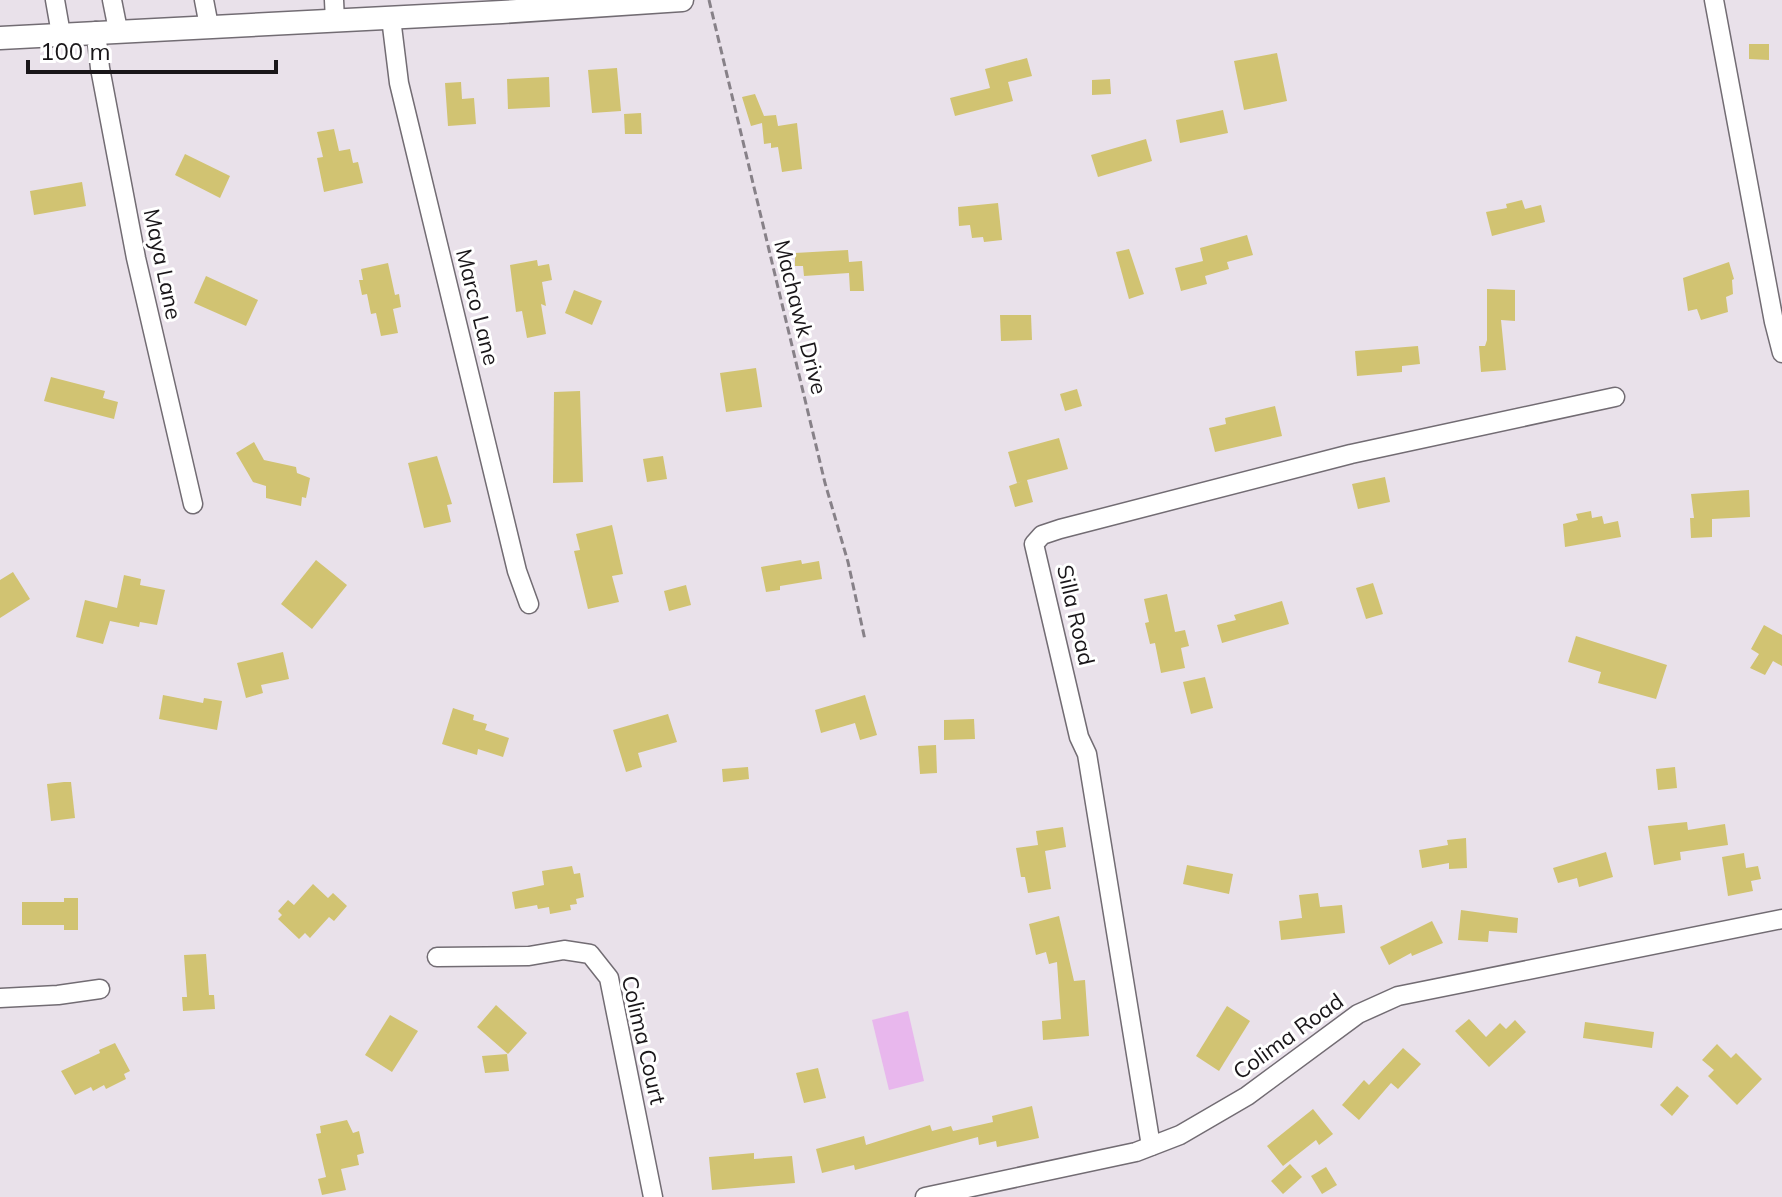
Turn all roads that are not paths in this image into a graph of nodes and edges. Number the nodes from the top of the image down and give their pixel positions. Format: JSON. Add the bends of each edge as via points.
{"nodes":[{"id":1,"x":55,"y":0,"type":"edge"},
{"id":2,"x":112,"y":0,"type":"edge"},
{"id":3,"x":204,"y":0,"type":"edge"},
{"id":4,"x":682,"y":0,"type":"edge"},
{"id":5,"x":1714,"y":0,"type":"edge"},
{"id":6,"x":440,"y":8,"type":"edge"},
{"id":7,"x":334,"y":10,"type":"edge"},
{"id":8,"x":391,"y":18,"type":"junction"},
{"id":9,"x":209,"y":26,"type":"junction"},
{"id":10,"x":107,"y":31,"type":"junction"},
{"id":11,"x":61,"y":34,"type":"junction"},
{"id":12,"x":0,"y":38,"type":"edge"},
{"id":13,"x":1782,"y":353,"type":"edge"},
{"id":14,"x":1615,"y":397,"type":"dead end"},
{"id":15,"x":193,"y":504,"type":"dead end"},
{"id":16,"x":529,"y":604,"type":"dead end"},
{"id":17,"x":1782,"y":919,"type":"edge"},
{"id":18,"x":437,"y":957,"type":"dead end"},
{"id":19,"x":100,"y":989,"type":"dead end"},
{"id":20,"x":0,"y":998,"type":"edge"},
{"id":21,"x":1151,"y":1146,"type":"junction"},
{"id":22,"x":653,"y":1197,"type":"edge"},
{"id":23,"x":925,"y":1197,"type":"edge"}],
"edges":[{"from":1,"to":11,"type":"street"},
{"from":2,"to":10,"type":"street","name":"Maya Lane"},
{"from":3,"to":9,"type":"street"},
{"from":4,"to":6,"type":"main road"},
{"from":5,"to":13,"type":"street"},
{"from":6,"to":8,"type":"main road"},
{"from":7,"to":8,"type":"main road"},
{"from":7,"to":9,"type":"main road"},
{"from":8,"to":16,"type":"street","name":"Marco Lane","via":[[399,83]]},
{"from":9,"to":10,"type":"main road"},
{"from":10,"to":11,"type":"main road"},
{"from":10,"to":15,"type":"street","name":"Maya Lane","via":[[100,68],[136,258]]},
{"from":11,"to":12,"type":"main road"},
{"from":14,"to":21,"type":"street","name":"Silla Road","via":[[1351,454],[1060,529],[1034,544],[1087,754]]},
{"from":17,"to":21,"type":"street","name":"Colima Road","via":[[1398,996],[1358,1014],[1247,1096]]},
{"from":18,"to":22,"type":"street","name":"Colima Court","via":[[529,956],[564,950],[590,954],[609,978]]},
{"from":19,"to":20,"type":"street"},
{"from":21,"to":23,"type":"street","name":"Colima Road"}]}
